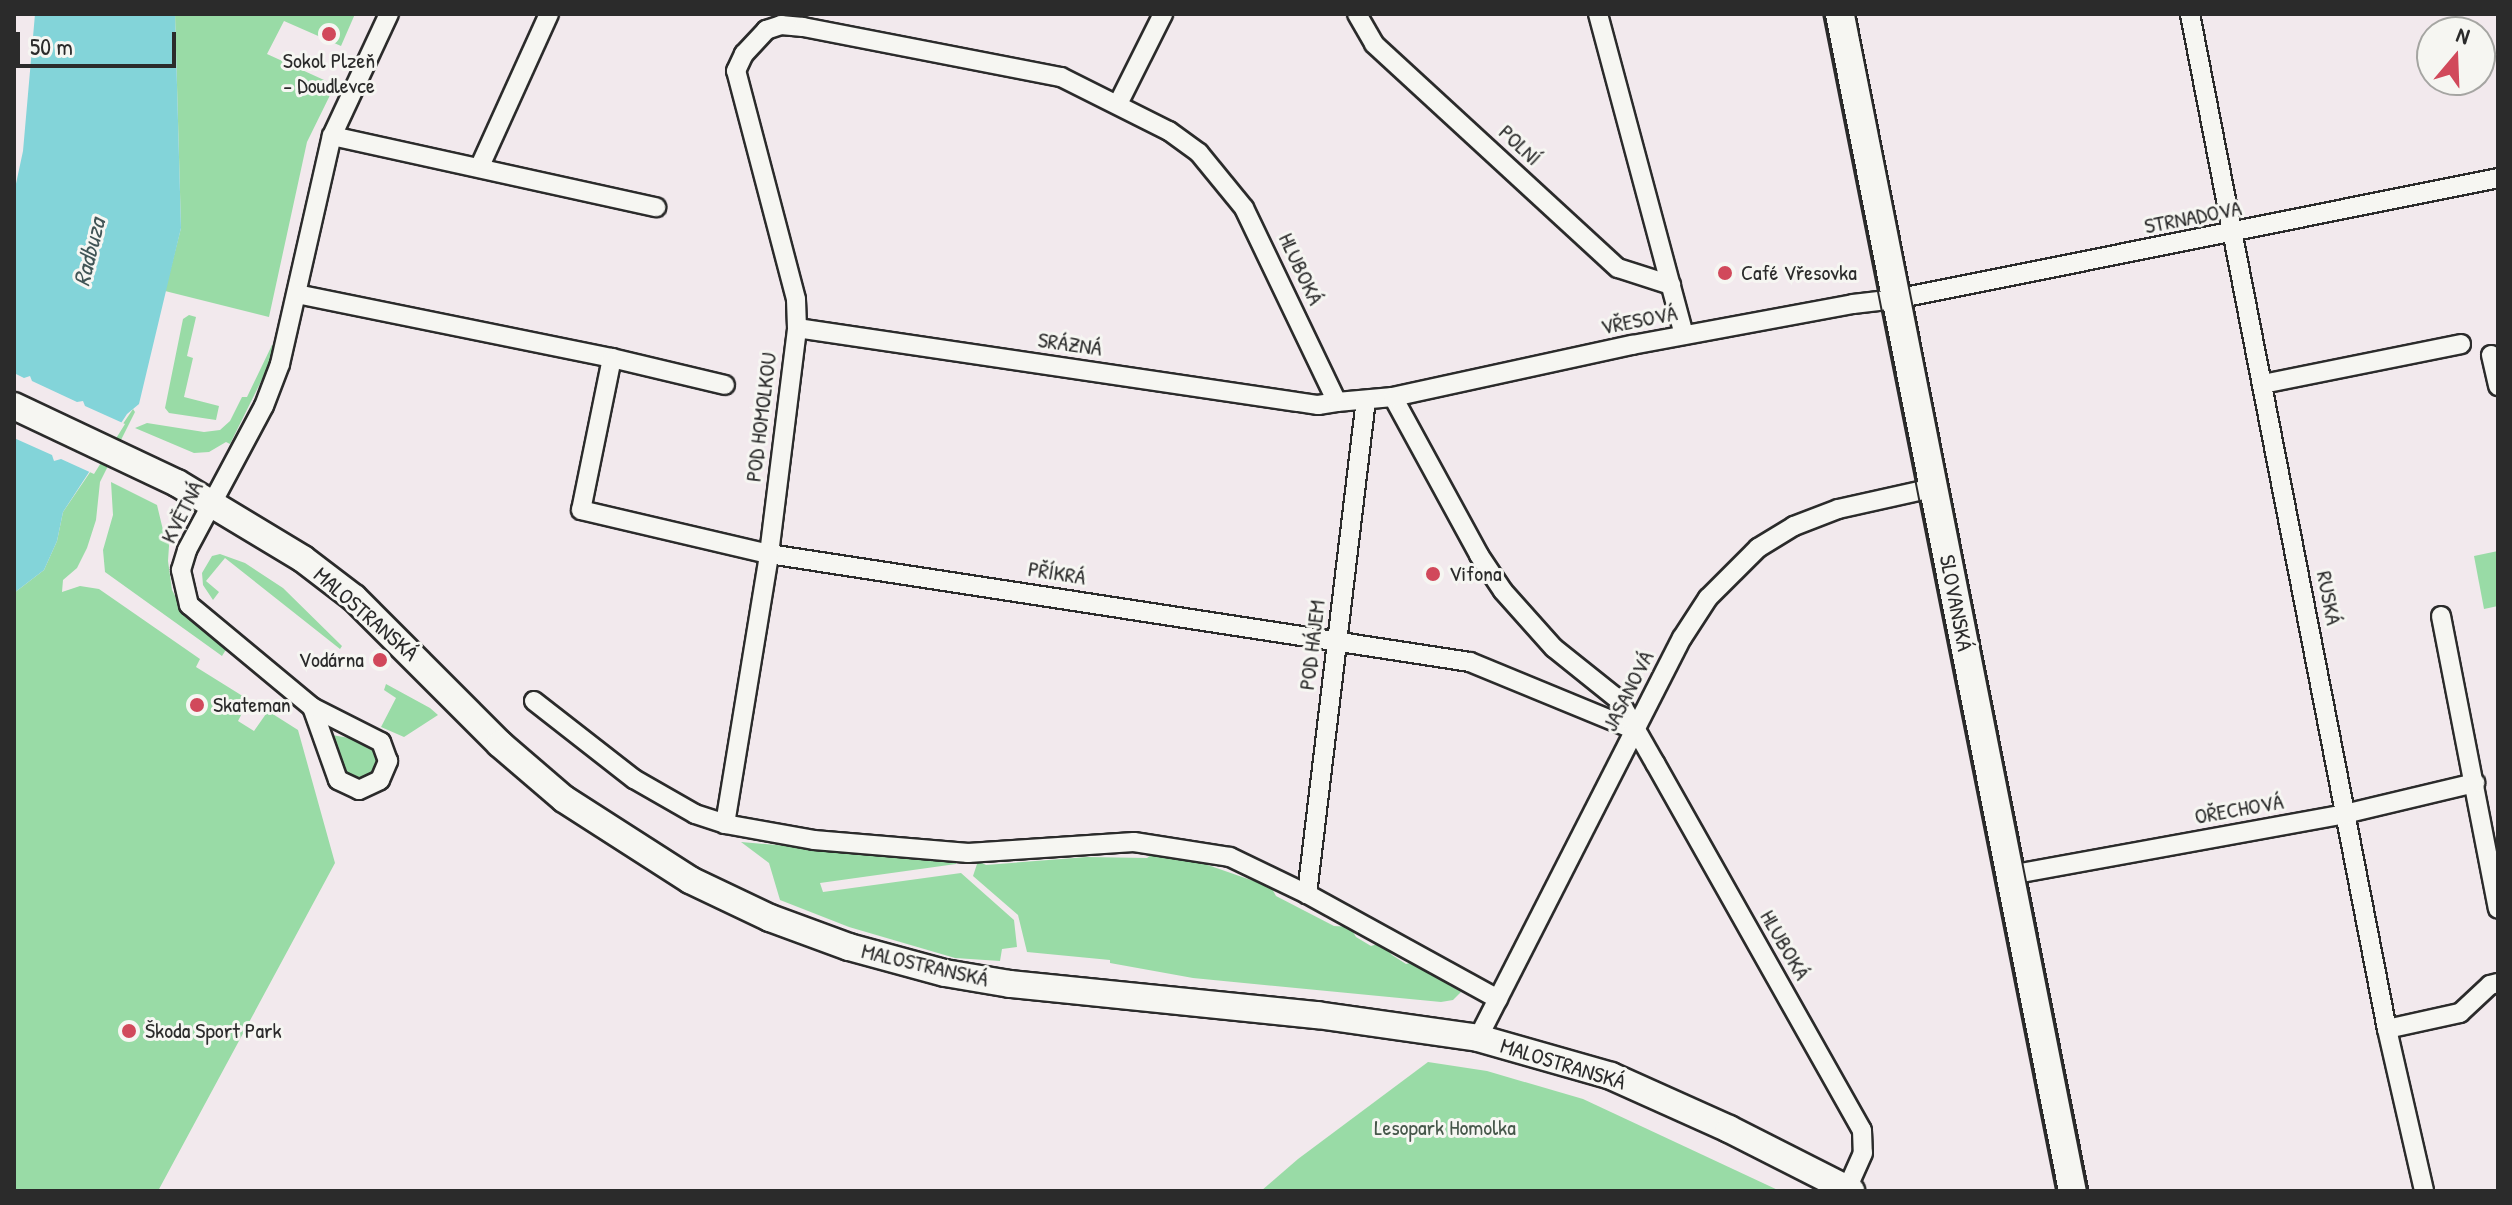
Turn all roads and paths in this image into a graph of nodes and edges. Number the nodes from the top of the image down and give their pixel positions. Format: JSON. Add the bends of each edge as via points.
{"nodes":[{"id":1,"x":389,"y":14,"type":"edge"},
{"id":2,"x":549,"y":14,"type":"edge"},
{"id":3,"x":1163,"y":14,"type":"edge"},
{"id":4,"x":1357,"y":14,"type":"edge"},
{"id":5,"x":1598,"y":14,"type":"edge"},
{"id":6,"x":1840,"y":14,"type":"edge"},
{"id":7,"x":2190,"y":14,"type":"edge"},
{"id":8,"x":766,"y":30,"type":"joint"},
{"id":9,"x":1118,"y":104,"type":"junction"},
{"id":10,"x":332,"y":136,"type":"junction"},
{"id":11,"x":480,"y":166,"type":"junction"},
{"id":12,"x":2498,"y":178,"type":"edge"},
{"id":13,"x":656,"y":207,"type":"dead end"},
{"id":14,"x":2233,"y":234,"type":"junction"},
{"id":15,"x":1671,"y":285,"type":"junction"},
{"id":16,"x":297,"y":294,"type":"junction"},
{"id":17,"x":1896,"y":299,"type":"junction"},
{"id":18,"x":797,"y":328,"type":"junction"},
{"id":19,"x":1684,"y":335,"type":"junction"},
{"id":20,"x":2461,"y":344,"type":"dead end"},
{"id":21,"x":2491,"y":355,"type":"dead end"},
{"id":22,"x":612,"y":358,"type":"junction"},
{"id":23,"x":2263,"y":384,"type":"junction"},
{"id":24,"x":725,"y":385,"type":"dead end"},
{"id":25,"x":2498,"y":386,"type":"edge"},
{"id":26,"x":1393,"y":397,"type":"junction"},
{"id":27,"x":1337,"y":402,"type":"junction"},
{"id":28,"x":1366,"y":402,"type":"junction"},
{"id":29,"x":14,"y":406,"type":"edge"},
{"id":30,"x":1933,"y":488,"type":"junction"},
{"id":31,"x":212,"y":503,"type":"junction"},
{"id":32,"x":769,"y":554,"type":"junction"},
{"id":33,"x":2441,"y":616,"type":"dead end"},
{"id":34,"x":1337,"y":640,"type":"junction"},
{"id":35,"x":534,"y":701,"type":"dead end"},
{"id":36,"x":312,"y":707,"type":"junction"},
{"id":37,"x":1635,"y":730,"type":"junction"},
{"id":38,"x":2475,"y":783,"type":"junction"},
{"id":39,"x":2345,"y":814,"type":"junction"},
{"id":40,"x":725,"y":824,"type":"junction"},
{"id":41,"x":2010,"y":875,"type":"junction"},
{"id":42,"x":1307,"y":894,"type":"junction"},
{"id":43,"x":2498,"y":909,"type":"edge"},
{"id":44,"x":2498,"y":983,"type":"edge"},
{"id":45,"x":1498,"y":999,"type":"junction"},
{"id":46,"x":2387,"y":1029,"type":"junction"},
{"id":47,"x":1478,"y":1038,"type":"junction"},
{"id":48,"x":1849,"y":1190,"type":"edge"},
{"id":49,"x":2073,"y":1191,"type":"edge"},
{"id":50,"x":2424,"y":1191,"type":"edge"}],
"edges":[{"from":1,"to":10,"type":"street","name":"KVĚTNÁ"},
{"from":2,"to":11,"type":"street"},
{"from":3,"to":9,"type":"street"},
{"from":4,"to":15,"type":"street","name":"POLNÍ","via":[[1374,44],[1618,268]]},
{"from":5,"to":15,"type":"street"},
{"from":6,"to":17,"type":"main road","name":"SLOVANSKÁ"},
{"from":7,"to":14,"type":"street","name":"RUSKÁ"},
{"from":8,"to":9,"type":"street","name":"HLUBOKÁ","via":[[803,27],[1061,77]]},
{"from":8,"to":18,"type":"street","name":"POD HOMOLKOU","via":[[736,71],[796,299]]},
{"from":9,"to":27,"type":"street","name":"HLUBOKÁ","via":[[1199,153],[1229,188],[1254,226]]},
{"from":10,"to":11,"type":"street"},
{"from":10,"to":16,"type":"street","name":"KVĚTNÁ"},
{"from":11,"to":13,"type":"street"},
{"from":12,"to":14,"type":"street","name":"STRNADOVA"},
{"from":14,"to":17,"type":"street","name":"STRNADOVA"},
{"from":14,"to":23,"type":"street","name":"RUSKÁ"},
{"from":15,"to":19,"type":"street"},
{"from":16,"to":22,"type":"street"},
{"from":16,"to":31,"type":"street","name":"KVĚTNÁ","via":[[264,406]]},
{"from":17,"to":19,"type":"street","name":"VŘESOVÁ"},
{"from":17,"to":30,"type":"main road","name":"SLOVANSKÁ"},
{"from":18,"to":27,"type":"street","name":"SRÁZNÁ","via":[[1318,405]]},
{"from":18,"to":32,"type":"street","name":"POD HOMOLKOU"},
{"from":19,"to":26,"type":"street","name":"VŘESOVÁ"},
{"from":20,"to":23,"type":"street"},
{"from":21,"to":25,"type":"street"},
{"from":22,"to":24,"type":"street"},
{"from":22,"to":32,"type":"street","via":[[581,510]]},
{"from":23,"to":39,"type":"street","name":"RUSKÁ"},
{"from":26,"to":28,"type":"street"},
{"from":26,"to":37,"type":"street","name":"HLUBOKÁ","via":[[1503,591],[1554,648],[1619,700]]},
{"from":27,"to":28,"type":"street"},
{"from":28,"to":34,"type":"street","name":"POD HÁJEM"},
{"from":29,"to":31,"type":"main road","name":"MALOSTRANSKÁ"},
{"from":30,"to":37,"type":"street","name":"JASANOVÁ","via":[[1815,516],[1758,548],[1694,617]]},
{"from":30,"to":41,"type":"main road","name":"SLOVANSKÁ"},
{"from":31,"to":36,"type":"street","name":"KVĚTNÁ","via":[[181,570],[189,605]]},
{"from":31,"to":47,"type":"main road","name":"MALOSTRANSKÁ","via":[[303,559],[354,598],[500,744],[564,799],[690,880],[770,918],[945,973],[1331,1016]]},
{"from":32,"to":34,"type":"street","name":"PŘÍKRÁ"},
{"from":32,"to":40,"type":"street","name":"POD HOMOLKOU"},
{"from":33,"to":38,"type":"street"},
{"from":34,"to":37,"type":"street","via":[[1470,662]]},
{"from":34,"to":42,"type":"street","name":"POD HÁJEM"},
{"from":35,"to":40,"type":"street","via":[[634,779],[695,814]]},
{"from":36,"to":36,"type":"street","name":"KVĚTNÁ","via":[[373,735],[388,761],[380,780],[359,790],[338,780]]},
{"from":37,"to":45,"type":"street","name":"JASANOVÁ"},
{"from":37,"to":48,"type":"street","name":"HLUBOKÁ","via":[[1862,1130],[1863,1153]]},
{"from":38,"to":39,"type":"street","name":"OŘECHOVÁ"},
{"from":38,"to":43,"type":"street"},
{"from":39,"to":41,"type":"street","name":"OŘECHOVÁ"},
{"from":39,"to":46,"type":"street","name":"RUSKÁ"},
{"from":40,"to":42,"type":"street","via":[[814,840],[968,853],[1134,842],[1230,857]]},
{"from":41,"to":49,"type":"main road","name":"SLOVANSKÁ"},
{"from":42,"to":45,"type":"street"},
{"from":44,"to":46,"type":"street","via":[[2460,1013]]},
{"from":45,"to":47,"type":"street","name":"JASANOVÁ"},
{"from":46,"to":50,"type":"street","name":"RUSKÁ"},
{"from":47,"to":48,"type":"main road","name":"MALOSTRANSKÁ","via":[[1611,1076]]}]}
